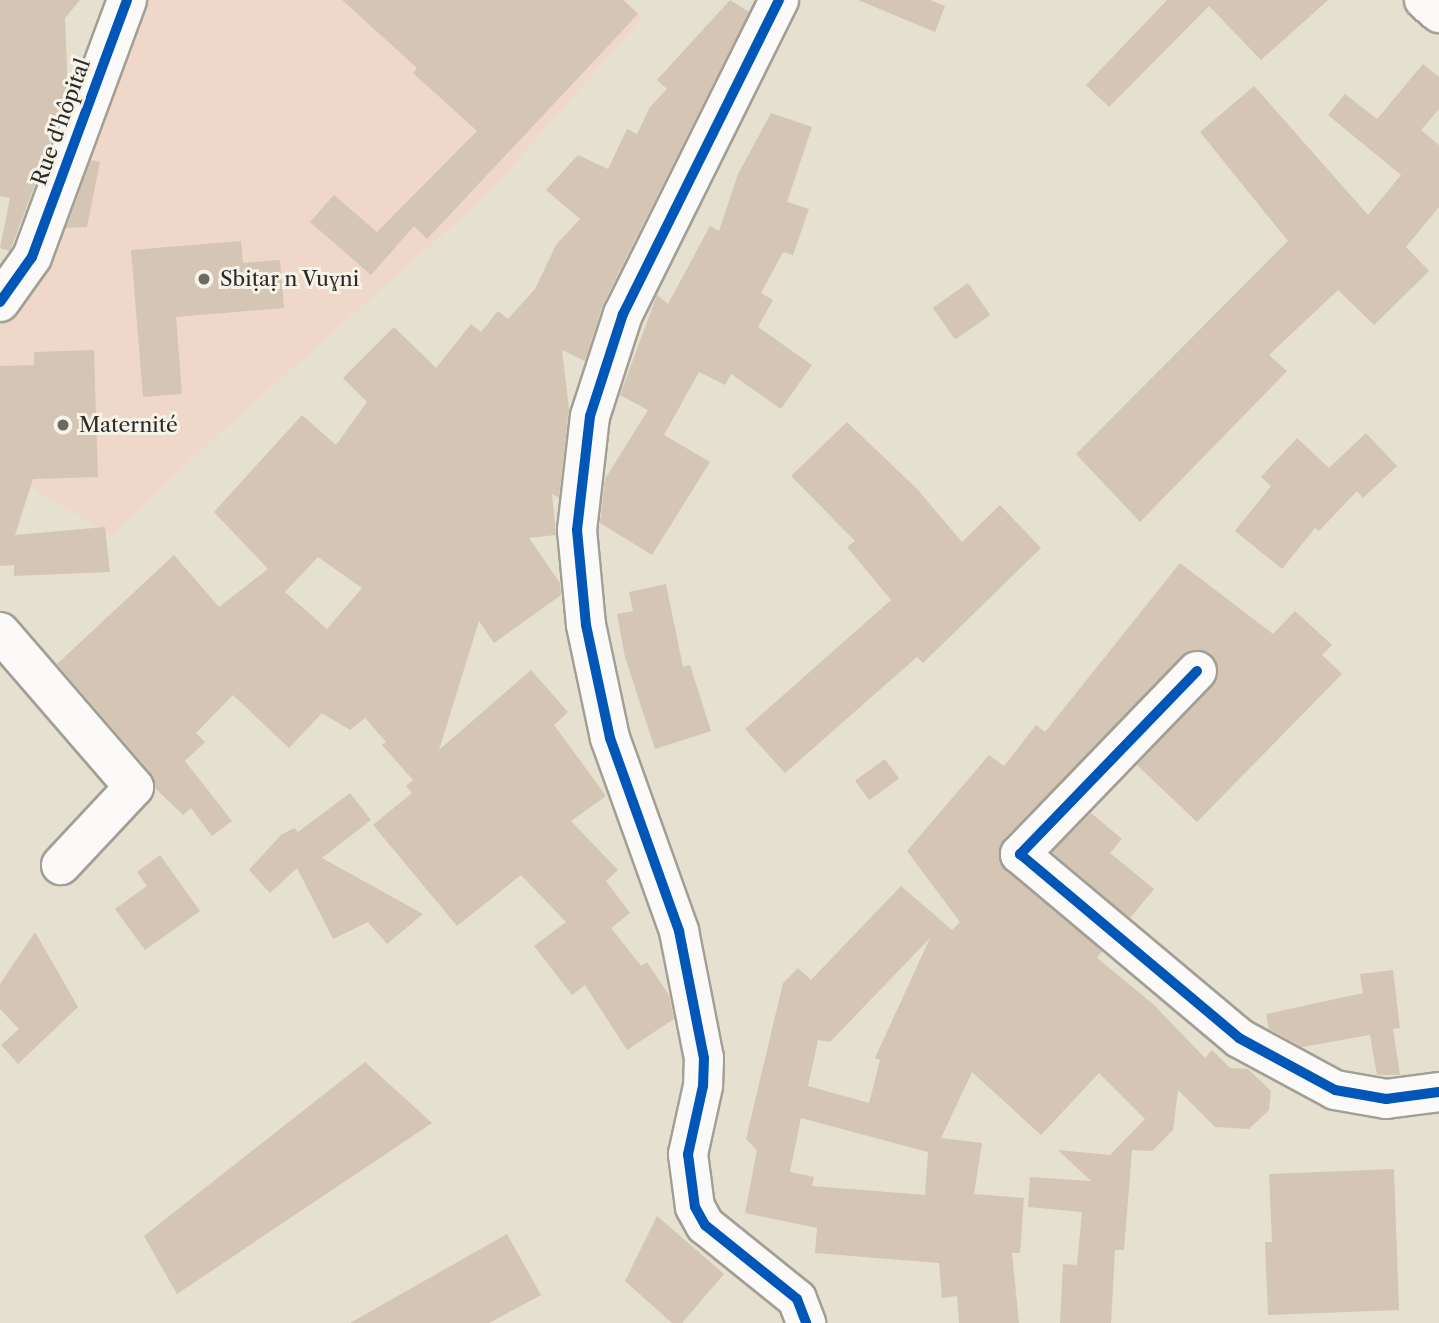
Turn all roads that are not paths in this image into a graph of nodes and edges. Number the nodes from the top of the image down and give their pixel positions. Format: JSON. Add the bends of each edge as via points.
{"nodes":[{"id":1,"x":127,"y":0,"type":"edge"},
{"id":2,"x":779,"y":0,"type":"edge"},
{"id":3,"x":1424,"y":0,"type":"edge"},
{"id":4,"x":1439,"y":13,"type":"edge"},
{"id":5,"x":0,"y":302,"type":"edge"},
{"id":6,"x":0,"y":632,"type":"edge"},
{"id":7,"x":1197,"y":671,"type":"dead end"},
{"id":8,"x":61,"y":864,"type":"dead end"},
{"id":9,"x":1439,"y":1092,"type":"edge"},
{"id":10,"x":806,"y":1323,"type":"edge"}],
"edges":[{"from":1,"to":5,"type":"street","name":"Rue d'hôpital","via":[[32,257]]},
{"from":2,"to":10,"type":"street","via":[[623,314],[590,416],[578,530],[586,625],[610,738],[679,931],[704,1058],[703,1086],[688,1154],[695,1206],[705,1224],[797,1299]]},
{"from":3,"to":4,"type":"street"},
{"from":6,"to":8,"type":"street","via":[[134,787]]},
{"from":7,"to":9,"type":"street","via":[[1020,854],[1239,1038],[1335,1090],[1387,1099]]}]}
